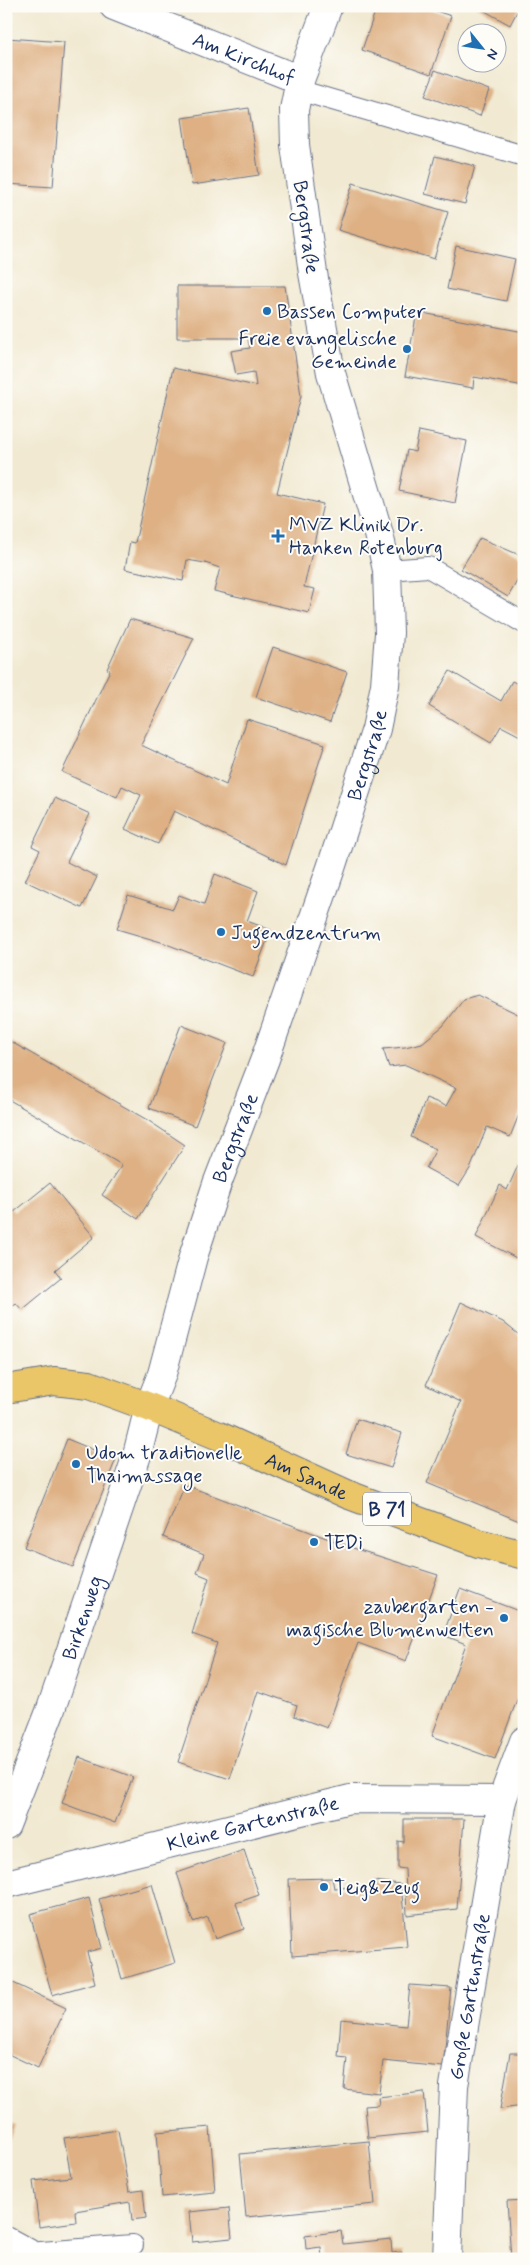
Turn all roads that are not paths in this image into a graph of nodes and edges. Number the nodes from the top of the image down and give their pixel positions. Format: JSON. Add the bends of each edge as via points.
{"nodes":[{"id":1,"x":114,"y":6,"type":"edge"},
{"id":2,"x":328,"y":6,"type":"edge"},
{"id":3,"x":299,"y":85,"type":"junction"},
{"id":4,"x":524,"y":156,"type":"edge"},
{"id":5,"x":387,"y":570,"type":"junction"},
{"id":6,"x":524,"y":623,"type":"edge"},
{"id":7,"x":6,"y":1389,"type":"edge"},
{"id":8,"x":149,"y":1407,"type":"junction"},
{"id":9,"x":524,"y":1556,"type":"edge"},
{"id":10,"x":524,"y":1741,"type":"edge"},
{"id":11,"x":502,"y":1800,"type":"junction"},
{"id":12,"x":6,"y":1825,"type":"edge"},
{"id":13,"x":6,"y":1884,"type":"edge"},
{"id":14,"x":132,"y":2245,"type":"dead end"},
{"id":15,"x":21,"y":2251,"type":"edge"},
{"id":16,"x":447,"y":2259,"type":"edge"}],
"edges":[{"from":1,"to":3,"type":"street","name":"Am Kirchhof"},
{"from":2,"to":3,"type":"street","name":"Am Kirchhof"},
{"from":3,"to":4,"type":"lane"},
{"from":3,"to":5,"type":"street","name":"Bergstraße","via":[[294,110],[295,145],[330,373]]},
{"from":5,"to":6,"type":"lane","via":[[428,567]]},
{"from":5,"to":8,"type":"street","name":"Bergstraße","via":[[389,633],[385,685],[376,729],[265,1059],[217,1184],[193,1257],[162,1374]]},
{"from":7,"to":8,"type":"main road","number":"B 71","via":[[54,1381],[89,1385]]},
{"from":8,"to":9,"type":"main road","name":"Am Sande","number":"B 71","via":[[349,1495],[478,1543]]},
{"from":8,"to":12,"type":"street","name":"Birkenweg","via":[[137,1455],[52,1709]]},
{"from":10,"to":11,"type":"street","name":"Große Gartenstraße"},
{"from":11,"to":13,"type":"street","name":"Kleine Gartenstraße","via":[[350,1799]]},
{"from":11,"to":16,"type":"street","name":"Große Gartenstraße","via":[[454,2086]]},
{"from":14,"to":15,"type":"lane"}]}
